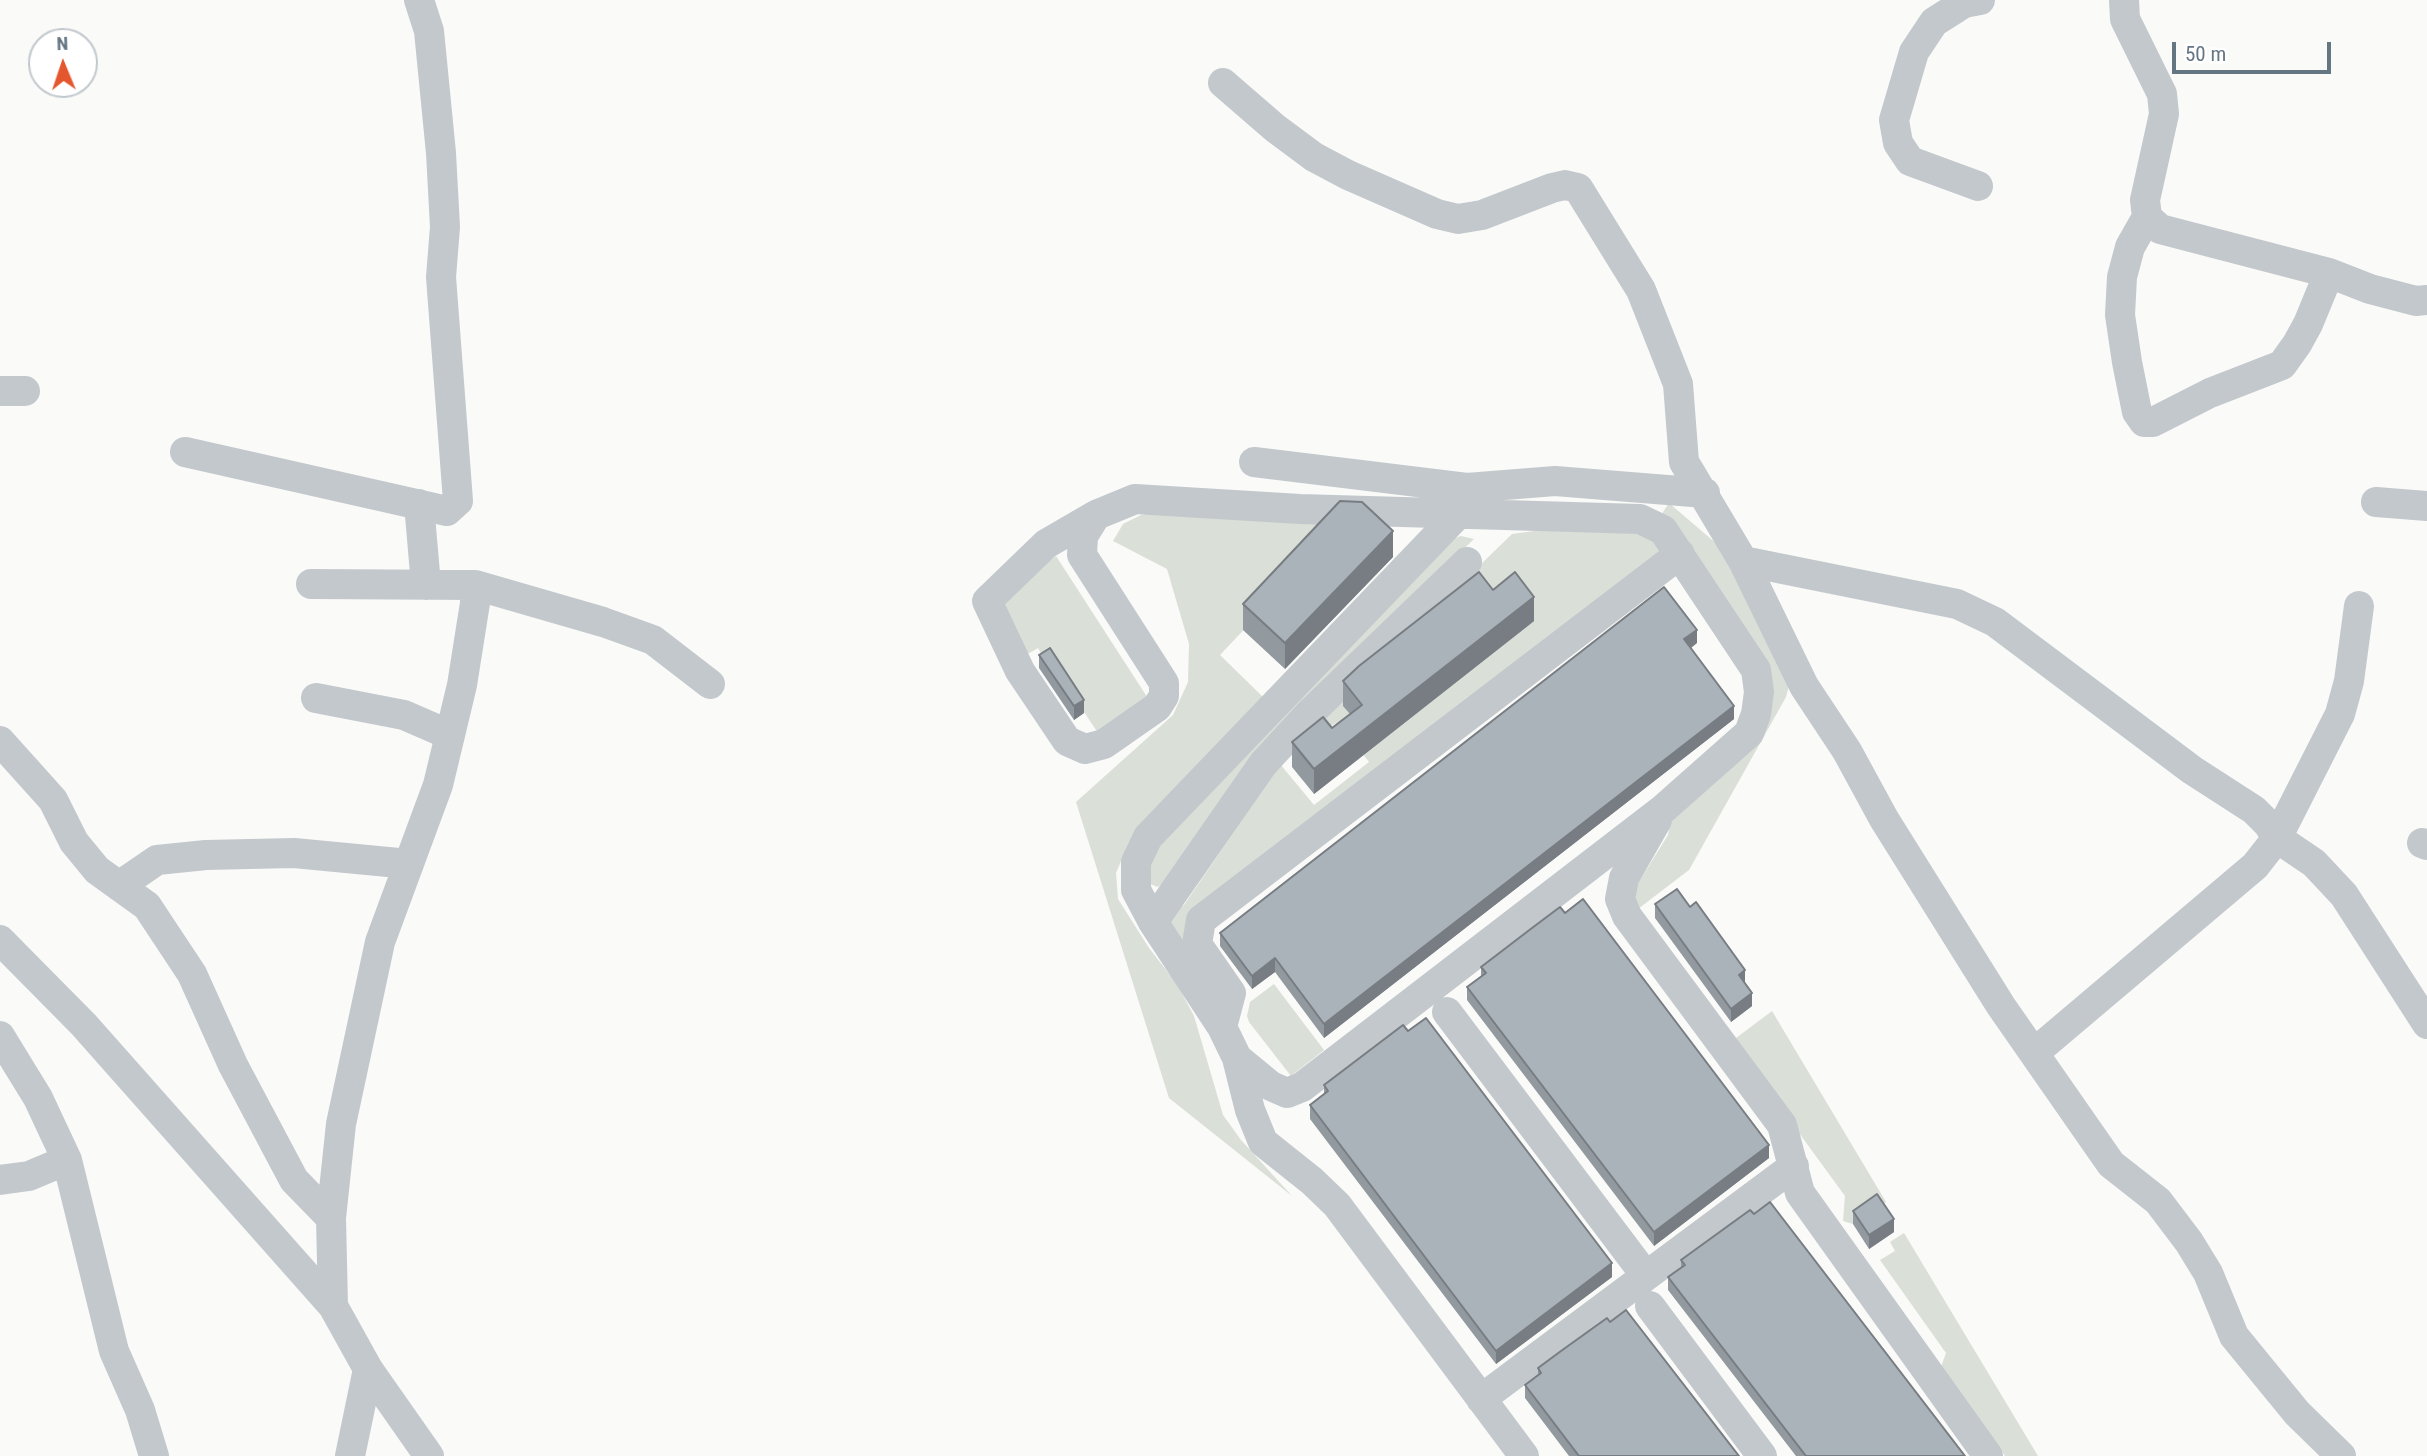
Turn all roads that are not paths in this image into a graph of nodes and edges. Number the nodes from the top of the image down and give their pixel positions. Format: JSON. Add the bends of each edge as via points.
{"nodes":[{"id":1,"x":419,"y":0,"type":"edge"},
{"id":2,"x":1980,"y":0,"type":"edge"},
{"id":3,"x":2124,"y":0,"type":"edge"},
{"id":4,"x":1223,"y":83,"type":"dead end"},
{"id":5,"x":1978,"y":186,"type":"dead end"},
{"id":6,"x":2147,"y":217,"type":"junction"},
{"id":7,"x":2329,"y":273,"type":"junction"},
{"id":8,"x":2427,"y":300,"type":"edge"},
{"id":9,"x":186,"y":452,"type":"dead end"},
{"id":10,"x":1254,"y":463,"type":"dead end"},
{"id":11,"x":1705,"y":493,"type":"junction"},
{"id":12,"x":2376,"y":502,"type":"dead end"},
{"id":13,"x":419,"y":504,"type":"junction"},
{"id":14,"x":2427,"y":506,"type":"edge"},
{"id":15,"x":1458,"y":514,"type":"junction"},
{"id":16,"x":1096,"y":515,"type":"junction"},
{"id":17,"x":1680,"y":554,"type":"junction"},
{"id":18,"x":1743,"y":561,"type":"junction"},
{"id":19,"x":1467,"y":562,"type":"dead end"},
{"id":20,"x":311,"y":584,"type":"dead end"},
{"id":21,"x":426,"y":584,"type":"junction"},
{"id":22,"x":475,"y":585,"type":"junction"},
{"id":23,"x":2359,"y":606,"type":"dead end"},
{"id":24,"x":710,"y":684,"type":"dead end"},
{"id":25,"x":316,"y":698,"type":"dead end"},
{"id":26,"x":450,"y":734,"type":"junction"},
{"id":27,"x":0,"y":741,"type":"edge"},
{"id":28,"x":1662,"y":810,"type":"junction"},
{"id":29,"x":2277,"y":838,"type":"junction"},
{"id":30,"x":409,"y":864,"type":"junction"},
{"id":31,"x":119,"y":886,"type":"junction"},
{"id":32,"x":1153,"y":922,"type":"junction"},
{"id":33,"x":0,"y":940,"type":"edge"},
{"id":34,"x":1447,"y":1012,"type":"dead end"},
{"id":35,"x":2427,"y":1024,"type":"edge"},
{"id":36,"x":1222,"y":1027,"type":"junction"},
{"id":37,"x":0,"y":1036,"type":"edge"},
{"id":38,"x":2034,"y":1053,"type":"junction"},
{"id":39,"x":1237,"y":1058,"type":"junction"},
{"id":40,"x":67,"y":1160,"type":"junction"},
{"id":41,"x":1794,"y":1166,"type":"junction"},
{"id":42,"x":0,"y":1180,"type":"edge"},
{"id":43,"x":331,"y":1219,"type":"junction"},
{"id":44,"x":1646,"y":1276,"type":"junction"},
{"id":45,"x":333,"y":1306,"type":"junction"},
{"id":46,"x":1650,"y":1306,"type":"dead end"},
{"id":47,"x":368,"y":1369,"type":"junction"},
{"id":48,"x":1481,"y":1399,"type":"junction"},
{"id":49,"x":153,"y":1456,"type":"edge"},
{"id":50,"x":350,"y":1456,"type":"edge"},
{"id":51,"x":429,"y":1456,"type":"edge"},
{"id":52,"x":1524,"y":1456,"type":"edge"},
{"id":53,"x":1762,"y":1456,"type":"edge"},
{"id":54,"x":1988,"y":1456,"type":"edge"},
{"id":55,"x":2341,"y":1456,"type":"edge"}],
"edges":[{"from":1,"to":13,"type":"street","via":[[429,31],[442,153],[445,227],[441,276],[458,501],[447,511]]},
{"from":2,"to":5,"type":"street","via":[[1964,3],[1934,22],[1914,52],[1894,120],[1898,143],[1910,161]]},
{"from":3,"to":6,"type":"street","via":[[2125,19],[2162,94],[2164,114],[2146,200]]},
{"from":4,"to":11,"type":"street","via":[[1314,158],[1437,214],[1458,219],[1482,215],[1552,188],[1578,188],[1641,290],[1678,384],[1684,462]]},
{"from":6,"to":7,"type":"street","via":[[2161,229]]},
{"from":6,"to":7,"type":"street","via":[[2130,247],[2122,277],[2120,315],[2137,412],[2144,422],[2282,365],[2308,324]]},
{"from":7,"to":8,"type":"street","via":[[2370,289]]},
{"from":9,"to":13,"type":"street"},
{"from":10,"to":11,"type":"street","via":[[1467,488],[1555,481]]},
{"from":11,"to":18,"type":"street"},
{"from":12,"to":14,"type":"street"},
{"from":13,"to":21,"type":"street"},
{"from":15,"to":16,"type":"street","via":[[1135,499]]},
{"from":15,"to":17,"type":"street","via":[[1640,519],[1663,530]]},
{"from":15,"to":32,"type":"street","via":[[1148,836],[1136,862],[1136,890]]},
{"from":16,"to":16,"type":"street","via":[[1083,536],[1082,555],[1164,683],[1164,696],[1157,707],[1104,744],[1085,749],[1067,741],[1020,671],[987,601],[1046,544]]},
{"from":17,"to":28,"type":"street","via":[[1756,670],[1759,692],[1749,733]]},
{"from":17,"to":36,"type":"street","via":[[1202,920],[1198,944],[1231,993]]},
{"from":18,"to":29,"type":"street","via":[[1957,604],[1995,622],[2192,770],[2254,810]]},
{"from":18,"to":38,"type":"street","via":[[1804,686]]},
{"from":19,"to":32,"type":"street","via":[[1263,764]]},
{"from":20,"to":21,"type":"street"},
{"from":21,"to":22,"type":"street"},
{"from":22,"to":24,"type":"street","via":[[653,640]]},
{"from":22,"to":26,"type":"street","via":[[462,685]]},
{"from":23,"to":29,"type":"street","via":[[2340,714]]},
{"from":25,"to":26,"type":"street","via":[[404,715]]},
{"from":26,"to":30,"type":"street","via":[[438,785]]},
{"from":27,"to":31,"type":"street","via":[[53,800],[74,842],[97,870]]},
{"from":28,"to":39,"type":"street","via":[[1302,1087],[1287,1093],[1271,1086]]},
{"from":28,"to":41,"type":"street","via":[[1624,878],[1620,900],[1627,916],[1782,1125]]},
{"from":29,"to":35,"type":"street","via":[[2314,863],[2344,895]]},
{"from":29,"to":38,"type":"street","via":[[2255,866]]},
{"from":30,"to":31,"type":"street","via":[[294,853],[206,855],[157,860]]},
{"from":30,"to":43,"type":"street","via":[[380,942],[341,1124]]},
{"from":31,"to":43,"type":"street","via":[[147,906],[192,974],[233,1065],[294,1180]]},
{"from":32,"to":36,"type":"street"},
{"from":33,"to":45,"type":"street","via":[[84,1025]]},
{"from":34,"to":44,"type":"street"},
{"from":36,"to":39,"type":"street"},
{"from":37,"to":40,"type":"street","via":[[38,1098]]},
{"from":38,"to":55,"type":"street","via":[[2111,1164],[2158,1201],[2189,1242],[2235,1336],[2297,1413]]},
{"from":39,"to":48,"type":"street","via":[[1263,1142],[1337,1205]]},
{"from":40,"to":42,"type":"street","via":[[29,1176]]},
{"from":40,"to":49,"type":"street","via":[[114,1351],[140,1410]]},
{"from":41,"to":44,"type":"street"},
{"from":41,"to":54,"type":"street","via":[[1800,1193],[1817,1219]]},
{"from":43,"to":45,"type":"street"},
{"from":44,"to":48,"type":"street"},
{"from":45,"to":47,"type":"street"},
{"from":46,"to":53,"type":"street"},
{"from":47,"to":50,"type":"street"},
{"from":47,"to":51,"type":"street"},
{"from":48,"to":52,"type":"street"}]}
